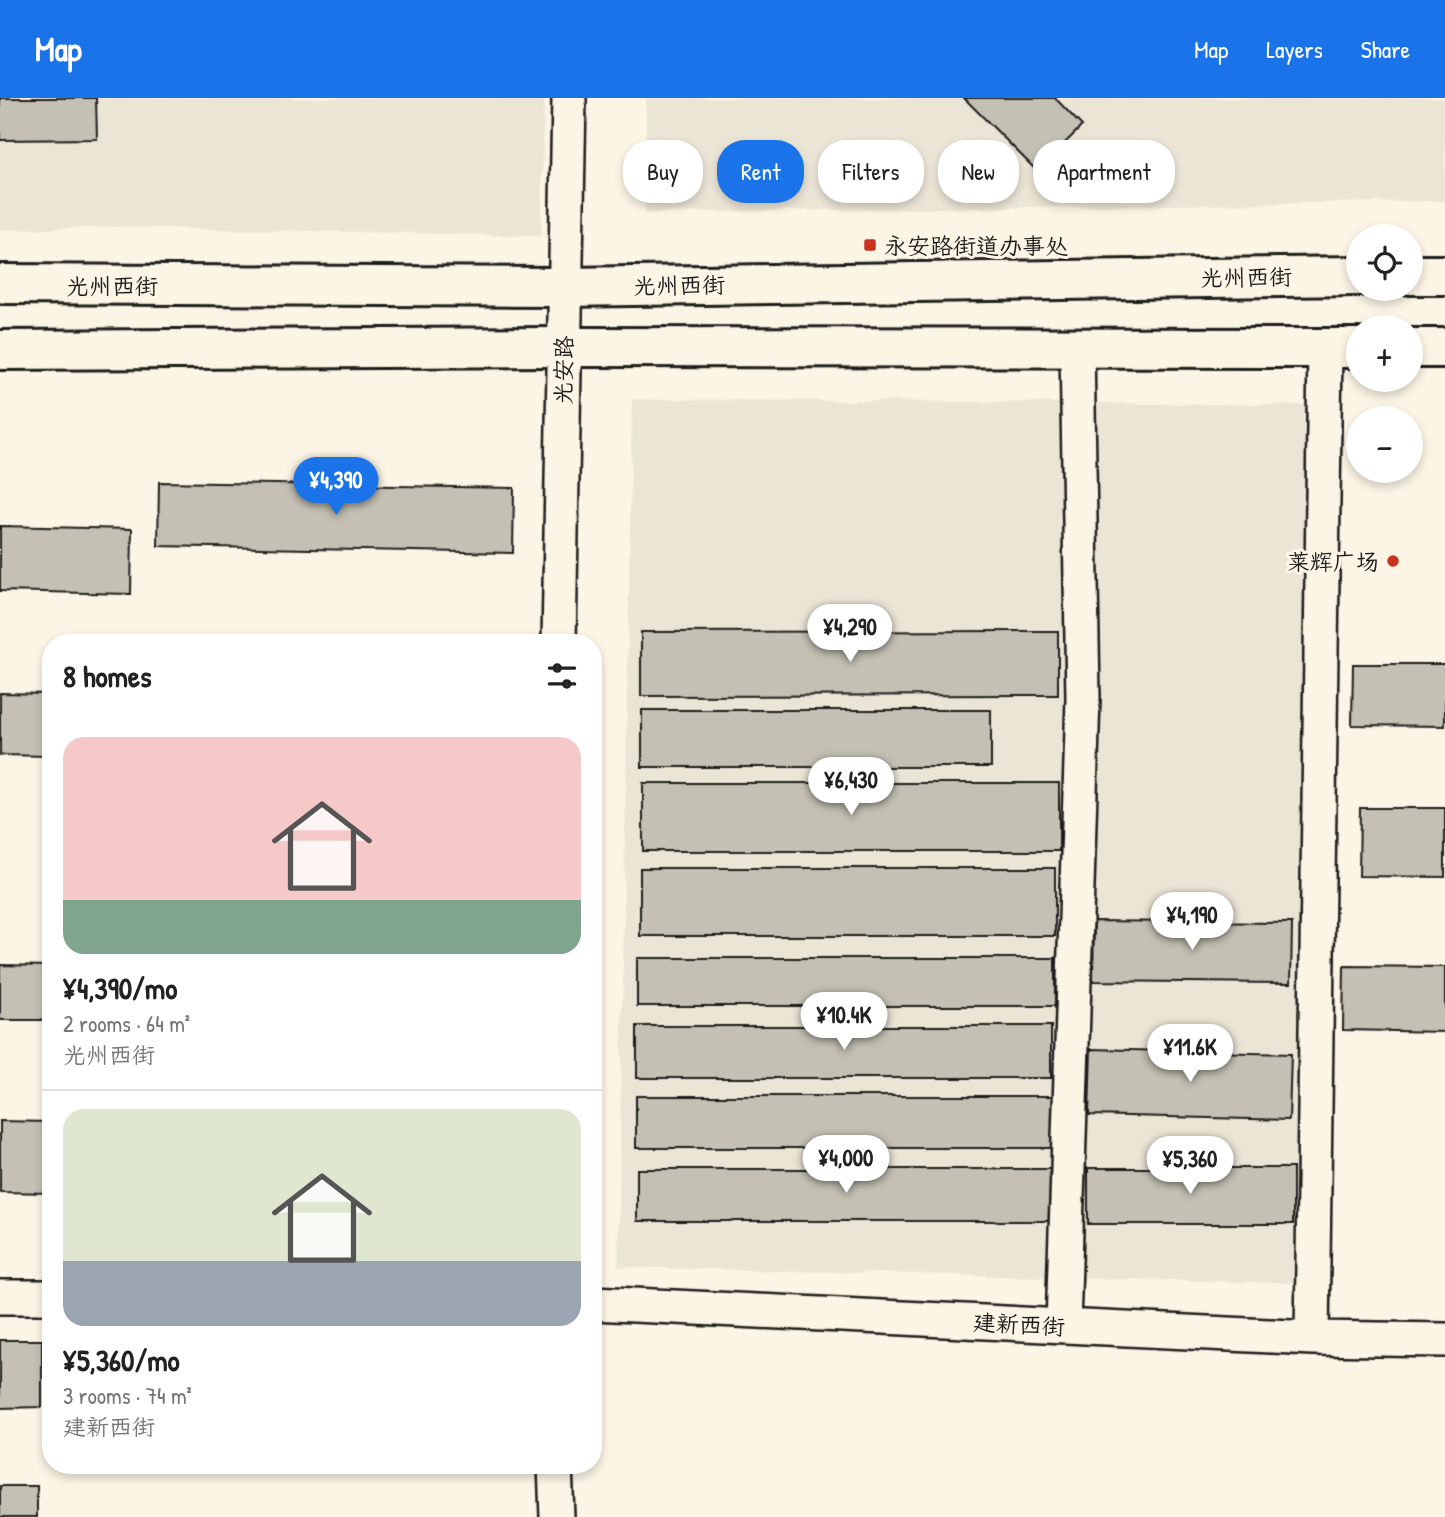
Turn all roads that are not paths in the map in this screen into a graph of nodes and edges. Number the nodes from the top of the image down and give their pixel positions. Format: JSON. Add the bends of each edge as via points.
{"nodes":[{"id":1,"x":569,"y":98,"type":"edge"},
{"id":2,"x":1423,"y":275,"type":"edge"},
{"id":3,"x":1445,"y":275,"type":"edge"},
{"id":4,"x":1346,"y":276,"type":"edge"},
{"id":5,"x":0,"y":284,"type":"edge"},
{"id":6,"x":564,"y":286,"type":"junction"},
{"id":7,"x":563,"y":347,"type":"junction"},
{"id":8,"x":1077,"y":348,"type":"junction"},
{"id":9,"x":1342,"y":348,"type":"edge"},
{"id":10,"x":1423,"y":348,"type":"edge"},
{"id":11,"x":1445,"y":348,"type":"edge"},
{"id":12,"x":0,"y":350,"type":"edge"},
{"id":13,"x":559,"y":634,"type":"edge"},
{"id":14,"x":0,"y":1297,"type":"edge"},
{"id":15,"x":42,"y":1297,"type":"edge"},
{"id":16,"x":602,"y":1303,"type":"edge"},
{"id":17,"x":1063,"y":1326,"type":"junction"},
{"id":18,"x":1312,"y":1338,"type":"junction"},
{"id":19,"x":1445,"y":1340,"type":"edge"},
{"id":20,"x":555,"y":1474,"type":"edge"},
{"id":21,"x":557,"y":1517,"type":"edge"}],
"edges":[{"from":1,"to":6,"type":"street","name":"光安路"},
{"from":2,"to":3,"type":"main road"},
{"from":4,"to":6,"type":"main road","name":"光州西街"},
{"from":5,"to":6,"type":"main road","name":"光州西街"},
{"from":6,"to":7,"type":"street","name":"光安路"},
{"from":7,"to":8,"type":"main road"},
{"from":7,"to":12,"type":"main road"},
{"from":7,"to":13,"type":"street","name":"光安路"},
{"from":8,"to":9,"type":"main road"},
{"from":8,"to":17,"type":"street","via":[[1083,698]]},
{"from":9,"to":18,"type":"street"},
{"from":10,"to":11,"type":"main road"},
{"from":14,"to":15,"type":"street"},
{"from":16,"to":17,"type":"street","name":"建新西街"},
{"from":17,"to":18,"type":"street","name":"建新西街"},
{"from":18,"to":19,"type":"street","name":"建新西街"},
{"from":20,"to":21,"type":"street"}]}
